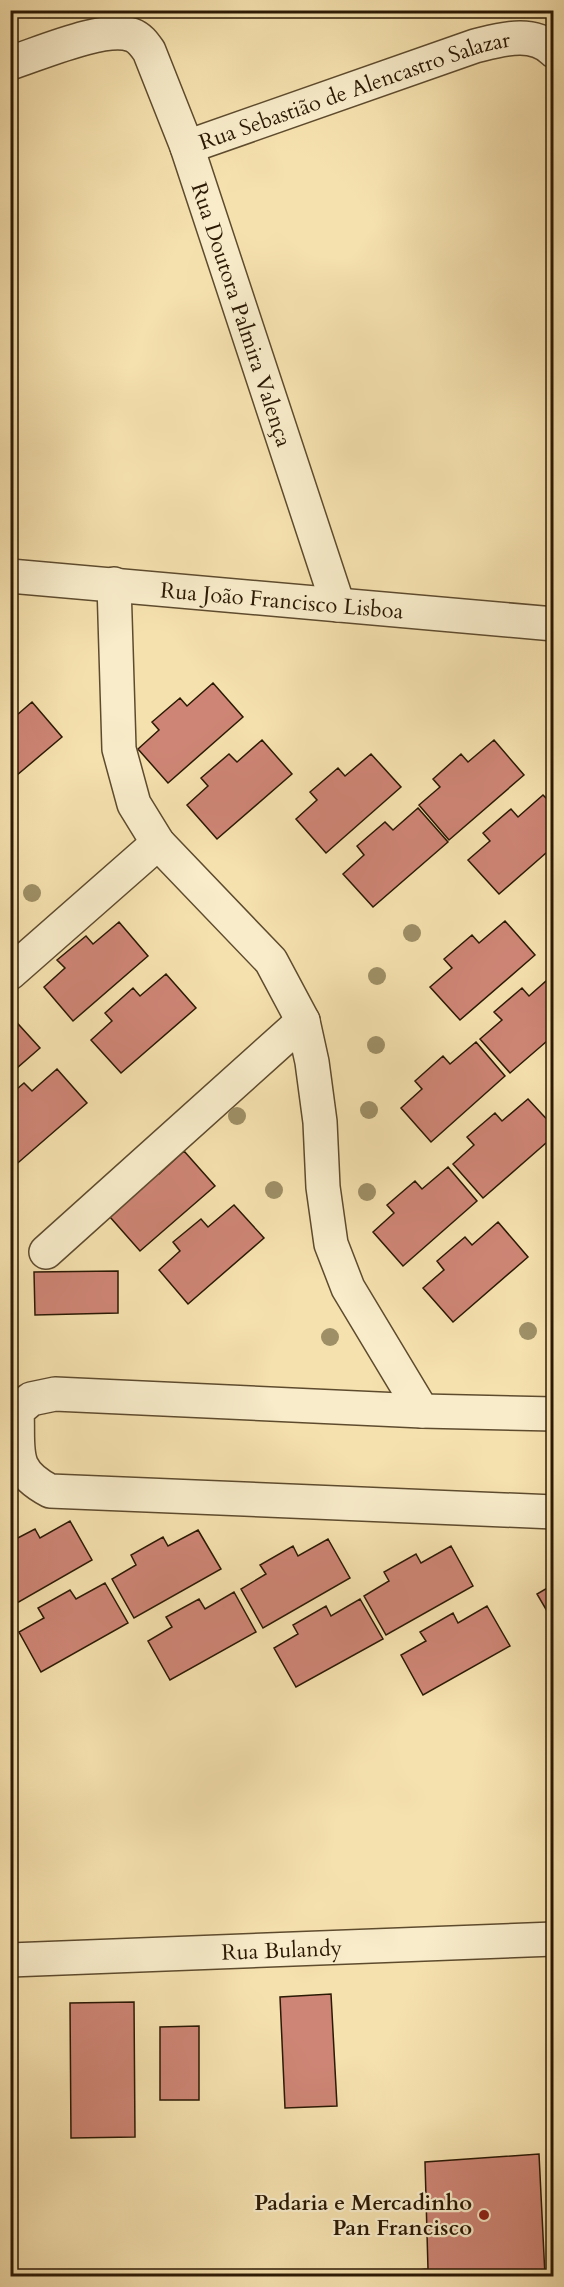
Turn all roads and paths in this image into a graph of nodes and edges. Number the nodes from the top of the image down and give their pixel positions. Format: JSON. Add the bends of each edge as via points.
{"nodes":[{"id":1,"x":554,"y":51,"type":"edge"},
{"id":2,"x":10,"y":63,"type":"edge"},
{"id":3,"x":187,"y":147,"type":"junction"},
{"id":4,"x":10,"y":576,"type":"edge"},
{"id":5,"x":114,"y":584,"type":"junction"},
{"id":6,"x":338,"y":605,"type":"junction"},
{"id":7,"x":554,"y":624,"type":"edge"},
{"id":8,"x":158,"y":843,"type":"junction"},
{"id":9,"x":10,"y":973,"type":"edge"},
{"id":10,"x":303,"y":1021,"type":"junction"},
{"id":11,"x":46,"y":1252,"type":"dead end"},
{"id":12,"x":422,"y":1411,"type":"junction"},
{"id":13,"x":554,"y":1414,"type":"edge"},
{"id":14,"x":554,"y":1512,"type":"edge"},
{"id":15,"x":554,"y":1939,"type":"edge"},
{"id":16,"x":10,"y":1960,"type":"edge"}],
"edges":[{"from":1,"to":3,"type":"street","name":"Rua Sebastião de Alencastro Salazar","via":[[522,36],[475,46]]},
{"from":2,"to":3,"type":"street","name":"Rua Doutora Palmira Valença","via":[[97,34],[130,34],[149,51]]},
{"from":3,"to":6,"type":"street","name":"Rua Doutora Palmira Valença"},
{"from":4,"to":5,"type":"street","name":"Rua João Francisco Lisboa"},
{"from":5,"to":6,"type":"street","name":"Rua João Francisco Lisboa"},
{"from":5,"to":8,"type":"street","via":[[119,748],[134,804]]},
{"from":6,"to":7,"type":"street","name":"Rua João Francisco Lisboa"},
{"from":8,"to":9,"type":"street"},
{"from":8,"to":10,"type":"street","via":[[271,961]]},
{"from":10,"to":11,"type":"street"},
{"from":10,"to":12,"type":"street","via":[[318,1102],[322,1187],[331,1244],[348,1288]]},
{"from":12,"to":13,"type":"street"},
{"from":12,"to":14,"type":"street","via":[[55,1394],[31,1399],[17,1411],[19,1463],[32,1481],[50,1491]]},
{"from":15,"to":16,"type":"street","name":"Rua Bulandy"}]}
